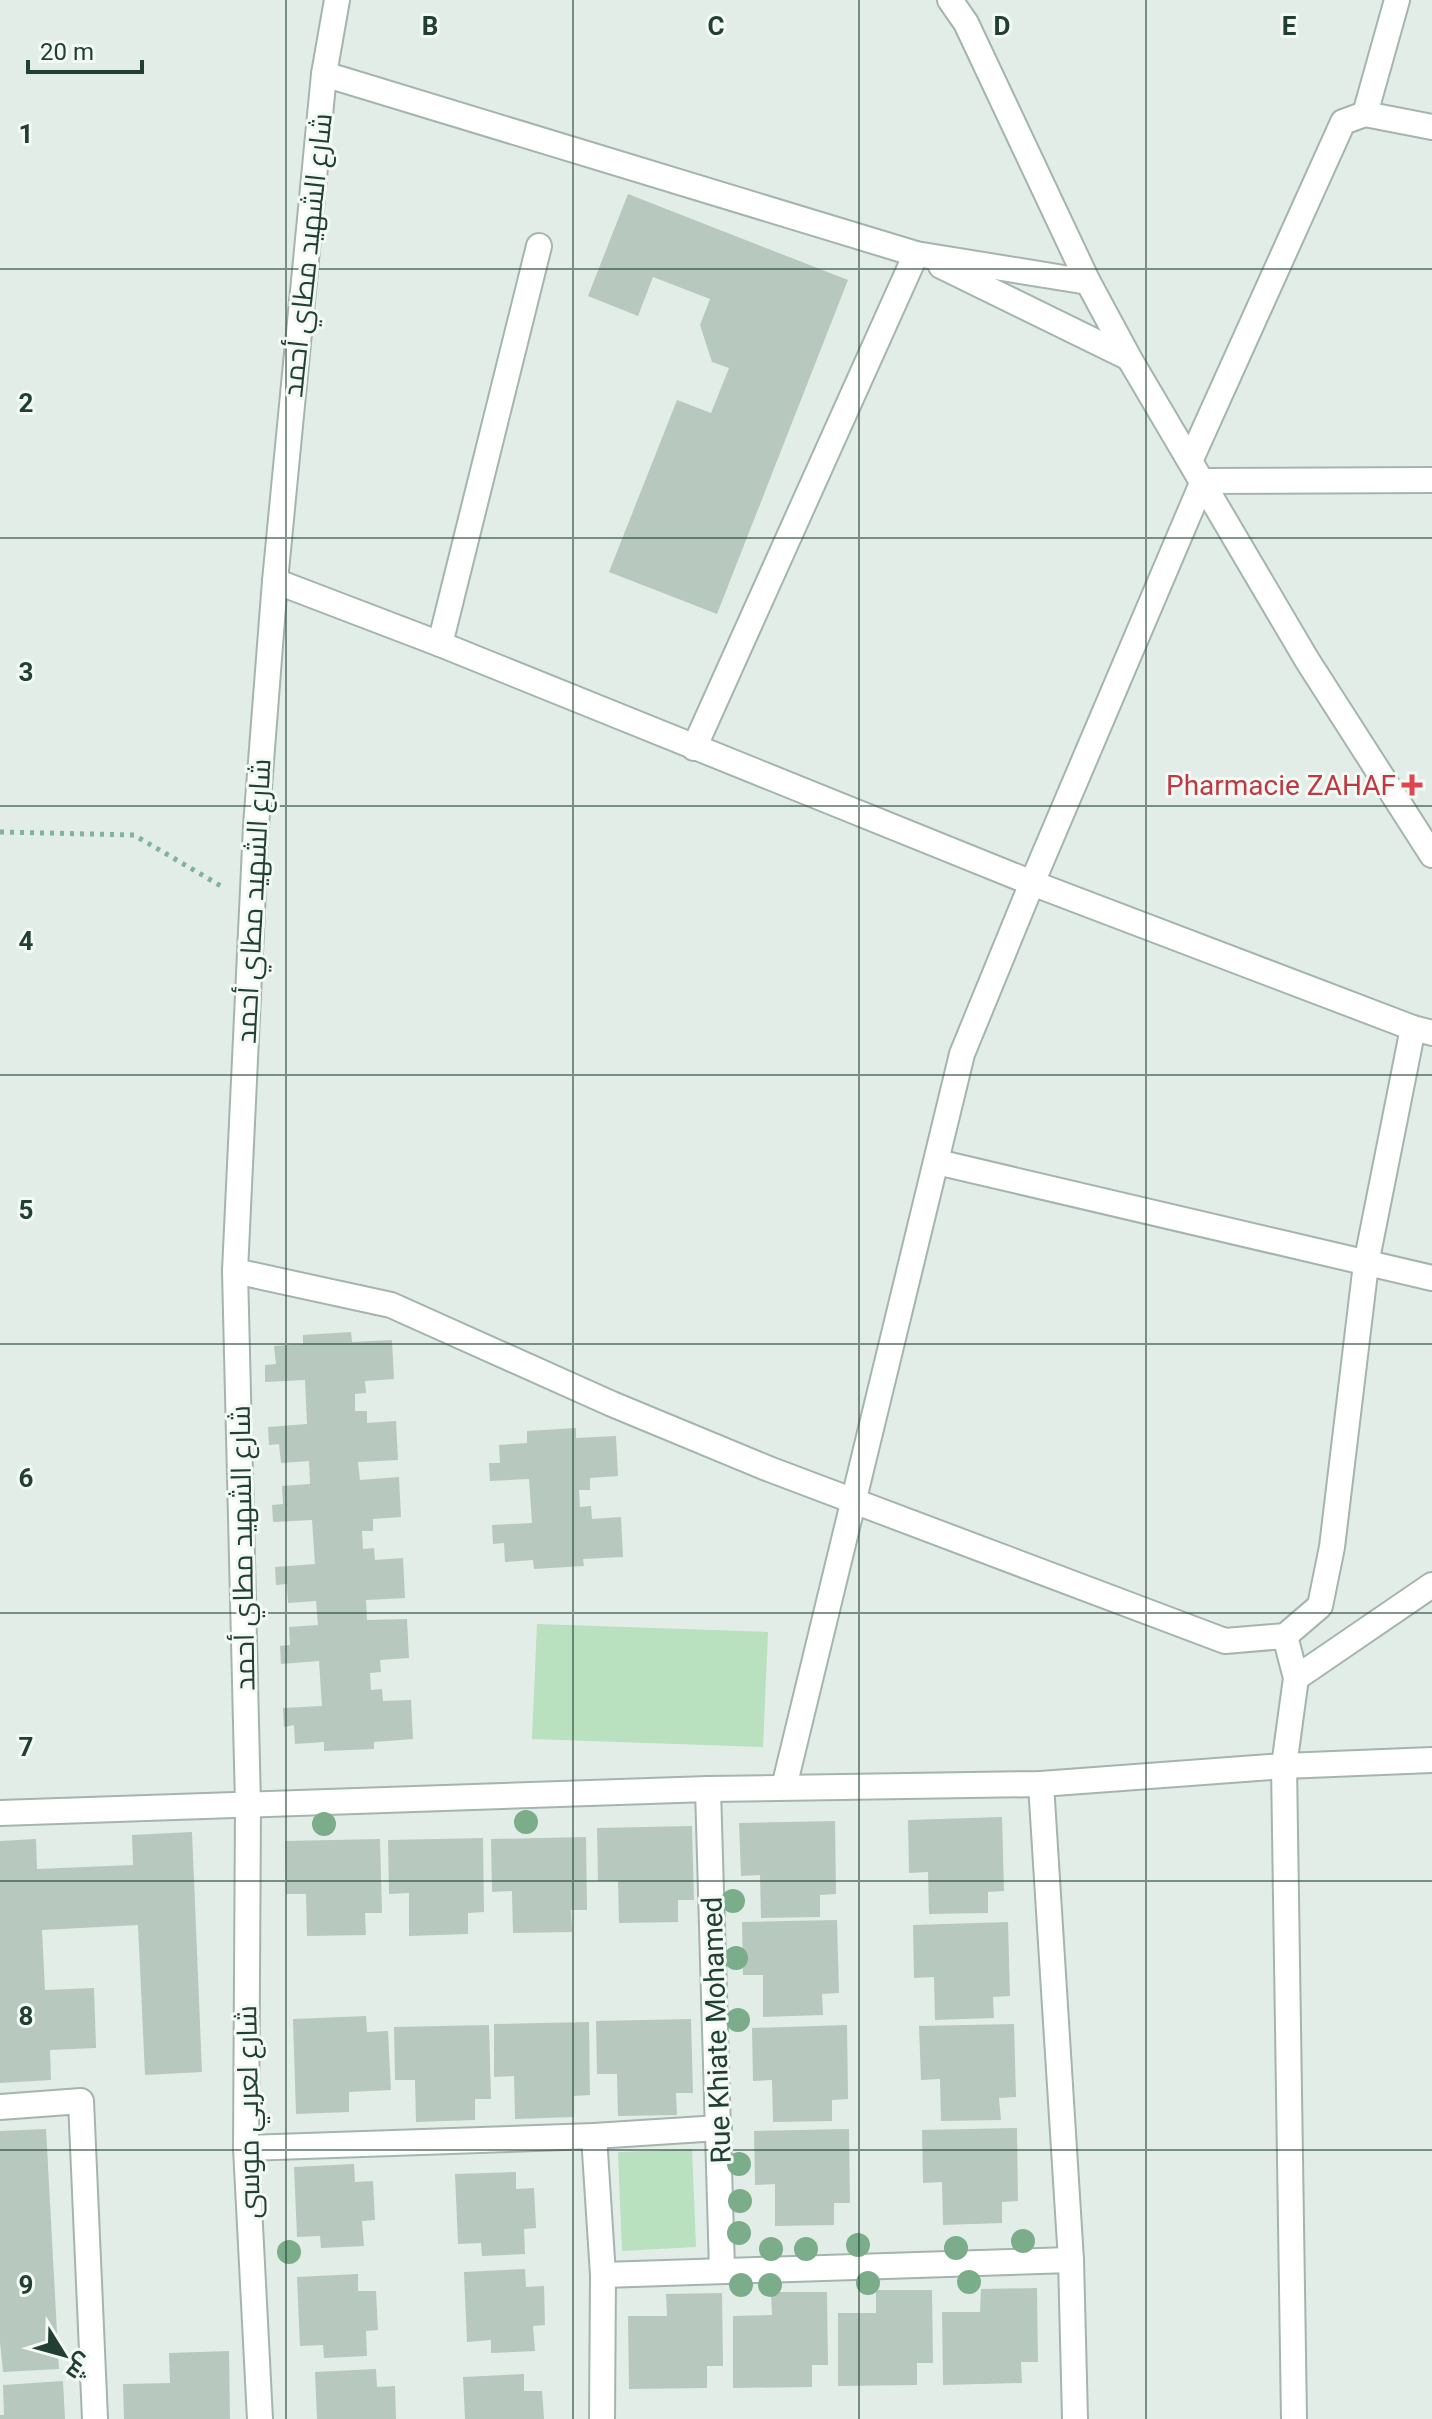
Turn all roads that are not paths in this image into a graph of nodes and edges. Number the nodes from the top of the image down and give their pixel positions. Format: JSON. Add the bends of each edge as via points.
{"nodes":[{"id":1,"x":337,"y":0,"type":"edge"},
{"id":2,"x":950,"y":0,"type":"edge"},
{"id":3,"x":1397,"y":0,"type":"edge"},
{"id":4,"x":967,"y":11,"type":"edge"},
{"id":5,"x":324,"y":74,"type":"junction"},
{"id":6,"x":1365,"y":114,"type":"junction"},
{"id":7,"x":1432,"y":127,"type":"edge"},
{"id":8,"x":539,"y":246,"type":"dead end"},
{"id":9,"x":916,"y":254,"type":"junction"},
{"id":10,"x":1088,"y":282,"type":"junction"},
{"id":11,"x":1129,"y":358,"type":"junction"},
{"id":12,"x":1191,"y":459,"type":"junction"},
{"id":13,"x":1432,"y":480,"type":"edge"},
{"id":14,"x":1203,"y":481,"type":"junction"},
{"id":15,"x":275,"y":581,"type":"junction"},
{"id":16,"x":440,"y":644,"type":"junction"},
{"id":17,"x":694,"y":748,"type":"junction"},
{"id":18,"x":1432,"y":855,"type":"edge"},
{"id":19,"x":1032,"y":883,"type":"junction"},
{"id":20,"x":1422,"y":1030,"type":"edge"},
{"id":21,"x":937,"y":1162,"type":"junction"},
{"id":22,"x":1366,"y":1264,"type":"junction"},
{"id":23,"x":235,"y":1271,"type":"junction"},
{"id":24,"x":1432,"y":1278,"type":"edge"},
{"id":25,"x":852,"y":1501,"type":"junction"},
{"id":26,"x":1432,"y":1585,"type":"edge"},
{"id":27,"x":1285,"y":1636,"type":"junction"},
{"id":28,"x":1296,"y":1678,"type":"junction"},
{"id":29,"x":1432,"y":1760,"type":"edge"},
{"id":30,"x":1284,"y":1766,"type":"junction"},
{"id":31,"x":1041,"y":1784,"type":"junction"},
{"id":32,"x":784,"y":1787,"type":"junction"},
{"id":33,"x":708,"y":1789,"type":"junction"},
{"id":34,"x":248,"y":1805,"type":"junction"},
{"id":35,"x":0,"y":1813,"type":"edge"},
{"id":36,"x":0,"y":2107,"type":"edge"},
{"id":37,"x":719,"y":2128,"type":"junction"},
{"id":38,"x":594,"y":2136,"type":"junction"},
{"id":39,"x":246,"y":2148,"type":"junction"},
{"id":40,"x":1071,"y":2260,"type":"junction"},
{"id":41,"x":722,"y":2270,"type":"junction"},
{"id":42,"x":603,"y":2275,"type":"junction"},
{"id":43,"x":95,"y":2419,"type":"edge"},
{"id":44,"x":260,"y":2419,"type":"edge"},
{"id":45,"x":602,"y":2419,"type":"edge"},
{"id":46,"x":1075,"y":2419,"type":"edge"},
{"id":47,"x":1294,"y":2419,"type":"edge"}],
"edges":[{"from":1,"to":5,"type":"street","name":"شارع الشهيد مطاي أحمد"},
{"from":2,"to":4,"type":"street"},
{"from":3,"to":6,"type":"street"},
{"from":4,"to":10,"type":"street"},
{"from":5,"to":9,"type":"street"},
{"from":5,"to":15,"type":"street","name":"شارع الشهيد مطاي أحمد"},
{"from":6,"to":7,"type":"street"},
{"from":6,"to":12,"type":"street","via":[[1343,122]]},
{"from":8,"to":16,"type":"street"},
{"from":9,"to":10,"type":"street"},
{"from":9,"to":11,"type":"street"},
{"from":9,"to":17,"type":"street"},
{"from":10,"to":11,"type":"street"},
{"from":11,"to":12,"type":"street"},
{"from":12,"to":14,"type":"street"},
{"from":13,"to":14,"type":"street"},
{"from":14,"to":18,"type":"street","via":[[1307,660]]},
{"from":14,"to":19,"type":"street"},
{"from":15,"to":16,"type":"street"},
{"from":15,"to":23,"type":"street","name":"شارع الشهيد مطاي أحمد","via":[[250,902]]},
{"from":16,"to":17,"type":"street"},
{"from":17,"to":19,"type":"street"},
{"from":19,"to":20,"type":"street"},
{"from":19,"to":21,"type":"street","via":[[962,1054]]},
{"from":20,"to":22,"type":"street"},
{"from":21,"to":22,"type":"street"},
{"from":21,"to":25,"type":"street"},
{"from":22,"to":24,"type":"street"},
{"from":22,"to":27,"type":"street","via":[[1332,1547],[1320,1606]]},
{"from":23,"to":25,"type":"street","via":[[391,1305],[612,1404]]},
{"from":23,"to":34,"type":"street","name":"شارع الشهيد مطاي أحمد"},
{"from":25,"to":27,"type":"street","via":[[1225,1641]]},
{"from":25,"to":32,"type":"street"},
{"from":26,"to":28,"type":"street"},
{"from":27,"to":28,"type":"street"},
{"from":28,"to":30,"type":"street"},
{"from":29,"to":30,"type":"street"},
{"from":30,"to":31,"type":"street"},
{"from":30,"to":47,"type":"street"},
{"from":31,"to":32,"type":"street"},
{"from":31,"to":40,"type":"street"},
{"from":32,"to":33,"type":"street"},
{"from":33,"to":34,"type":"street"},
{"from":33,"to":37,"type":"street","name":"Rue Khiate Mohamed"},
{"from":34,"to":35,"type":"street"},
{"from":34,"to":39,"type":"street","name":"شارع لعربي موسى"},
{"from":36,"to":43,"type":"street","via":[[81,2101]]},
{"from":37,"to":38,"type":"street"},
{"from":37,"to":41,"type":"street","name":"Rue Khiate Mohamed"},
{"from":38,"to":39,"type":"street"},
{"from":38,"to":42,"type":"street"},
{"from":39,"to":44,"type":"street","name":"شارع لعربي موسى"},
{"from":40,"to":41,"type":"street"},
{"from":40,"to":46,"type":"street"},
{"from":41,"to":42,"type":"street"},
{"from":42,"to":45,"type":"street"}]}
